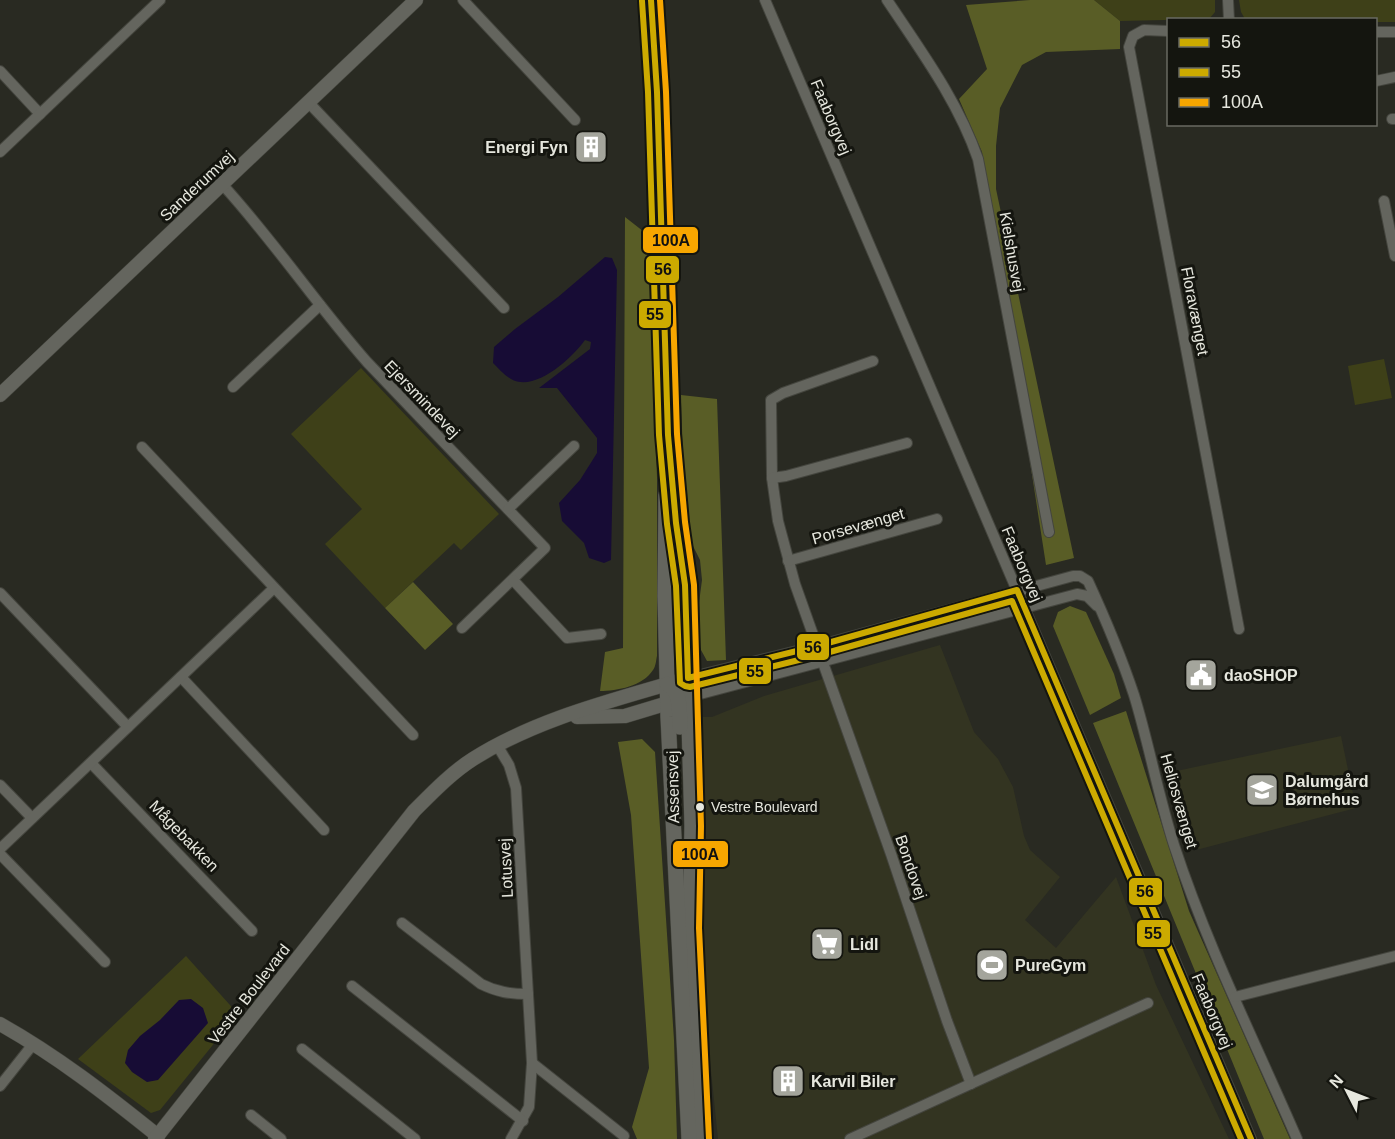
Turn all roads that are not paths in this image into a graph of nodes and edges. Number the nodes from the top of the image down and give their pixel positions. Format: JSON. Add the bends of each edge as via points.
{"nodes":[{"id":1,"x":160,"y":0,"type":"edge"},
{"id":2,"x":416,"y":0,"type":"edge"},
{"id":3,"x":463,"y":0,"type":"edge"},
{"id":4,"x":651,"y":0,"type":"edge"},
{"id":5,"x":660,"y":0,"type":"edge"},
{"id":6,"x":765,"y":0,"type":"edge"},
{"id":7,"x":887,"y":0,"type":"edge"},
{"id":8,"x":1228,"y":0,"type":"edge"},
{"id":9,"x":1229,"y":18,"type":"edge"},
{"id":10,"x":1167,"y":31,"type":"edge"},
{"id":11,"x":1377,"y":32,"type":"edge"},
{"id":12,"x":1395,"y":32,"type":"edge"},
{"id":13,"x":0,"y":71,"type":"edge"},
{"id":14,"x":1395,"y":77,"type":"edge"},
{"id":15,"x":1377,"y":81,"type":"edge"},
{"id":16,"x":657,"y":92,"type":"junction"},
{"id":17,"x":309,"y":103,"type":"junction"},
{"id":18,"x":40,"y":114,"type":"junction"},
{"id":19,"x":575,"y":120,"type":"dead end"},
{"id":20,"x":0,"y":152,"type":"edge"},
{"id":21,"x":222,"y":184,"type":"junction"},
{"id":22,"x":1384,"y":201,"type":"dead end"},
{"id":23,"x":1395,"y":252,"type":"edge"},
{"id":24,"x":320,"y":305,"type":"junction"},
{"id":25,"x":504,"y":308,"type":"dead end"},
{"id":26,"x":873,"y":361,"type":"dead end"},
{"id":27,"x":233,"y":387,"type":"dead end"},
{"id":28,"x":0,"y":395,"type":"edge"},
{"id":29,"x":668,"y":435,"type":"junction"},
{"id":30,"x":907,"y":443,"type":"dead end"},
{"id":31,"x":574,"y":446,"type":"dead end"},
{"id":32,"x":142,"y":447,"type":"dead end"},
{"id":33,"x":772,"y":478,"type":"junction"},
{"id":34,"x":508,"y":509,"type":"junction"},
{"id":35,"x":937,"y":519,"type":"dead end"},
{"id":36,"x":1048,"y":532,"type":"dead end"},
{"id":37,"x":788,"y":561,"type":"junction"},
{"id":38,"x":513,"y":580,"type":"junction"},
{"id":39,"x":274,"y":588,"type":"junction"},
{"id":40,"x":1017,"y":590,"type":"junction"},
{"id":41,"x":0,"y":593,"type":"edge"},
{"id":42,"x":1024,"y":607,"type":"junction"},
{"id":43,"x":1102,"y":611,"type":"junction"},
{"id":44,"x":462,"y":628,"type":"dead end"},
{"id":45,"x":1239,"y":629,"type":"dead end"},
{"id":46,"x":601,"y":634,"type":"dead end"},
{"id":47,"x":817,"y":646,"type":"junction"},
{"id":48,"x":822,"y":660,"type":"junction"},
{"id":49,"x":181,"y":677,"type":"junction"},
{"id":50,"x":678,"y":681,"type":"junction"},
{"id":51,"x":678,"y":700,"type":"junction"},
{"id":52,"x":562,"y":717,"type":"junction"},
{"id":53,"x":128,"y":727,"type":"junction"},
{"id":54,"x":413,"y":735,"type":"dead end"},
{"id":55,"x":497,"y":745,"type":"junction"},
{"id":56,"x":91,"y":763,"type":"junction"},
{"id":57,"x":0,"y":784,"type":"edge"},
{"id":58,"x":32,"y":818,"type":"junction"},
{"id":59,"x":324,"y":830,"type":"dead end"},
{"id":60,"x":0,"y":849,"type":"edge"},
{"id":61,"x":0,"y":854,"type":"edge"},
{"id":62,"x":402,"y":923,"type":"dead end"},
{"id":63,"x":252,"y":931,"type":"dead end"},
{"id":64,"x":1395,"y":956,"type":"edge"},
{"id":65,"x":105,"y":962,"type":"dead end"},
{"id":66,"x":352,"y":986,"type":"dead end"},
{"id":67,"x":528,"y":994,"type":"junction"},
{"id":68,"x":1235,"y":997,"type":"junction"},
{"id":69,"x":1148,"y":1003,"type":"dead end"},
{"id":70,"x":0,"y":1024,"type":"edge"},
{"id":71,"x":34,"y":1043,"type":"junction"},
{"id":72,"x":302,"y":1049,"type":"dead end"},
{"id":73,"x":532,"y":1063,"type":"junction"},
{"id":74,"x":971,"y":1084,"type":"junction"},
{"id":75,"x":0,"y":1086,"type":"edge"},
{"id":76,"x":251,"y":1115,"type":"dead end"},
{"id":77,"x":523,"y":1121,"type":"junction"},
{"id":78,"x":624,"y":1136,"type":"dead end"},
{"id":79,"x":158,"y":1138,"type":"edge"},
{"id":80,"x":281,"y":1139,"type":"edge"},
{"id":81,"x":415,"y":1139,"type":"edge"},
{"id":82,"x":511,"y":1139,"type":"edge"},
{"id":83,"x":689,"y":1139,"type":"edge"},
{"id":84,"x":700,"y":1139,"type":"edge"},
{"id":85,"x":850,"y":1139,"type":"edge"},
{"id":86,"x":1251,"y":1139,"type":"edge"},
{"id":87,"x":1297,"y":1139,"type":"edge"}],
"edges":[{"from":1,"to":18,"type":"street"},
{"from":2,"to":17,"type":"street","name":"Sanderumvej"},
{"from":3,"to":19,"type":"street"},
{"from":4,"to":16,"type":"main road","name":"Assensvej"},
{"from":5,"to":16,"type":"main road","name":"Assensvej","via":[[661,63]]},
{"from":6,"to":40,"type":"street","name":"Faaborgvej"},
{"from":7,"to":36,"type":"street","name":"Kielshusvej","via":[[952,100],[978,159]]},
{"from":8,"to":9,"type":"street"},
{"from":10,"to":45,"type":"street","name":"Floravænget","via":[[1144,30],[1133,36],[1129,47]]},
{"from":11,"to":12,"type":"street"},
{"from":13,"to":18,"type":"street"},
{"from":14,"to":15,"type":"street"},
{"from":16,"to":29,"type":"main road","name":"Assensvej"},
{"from":17,"to":21,"type":"street","name":"Sanderumvej"},
{"from":17,"to":25,"type":"street"},
{"from":18,"to":20,"type":"street"},
{"from":21,"to":24,"type":"street","name":"Ejersmindevej"},
{"from":21,"to":28,"type":"street","name":"Sanderumvej"},
{"from":22,"to":23,"type":"street"},
{"from":24,"to":27,"type":"street"},
{"from":24,"to":34,"type":"street","name":"Ejersmindevej","via":[[367,363]]},
{"from":26,"to":33,"type":"street","via":[[771,400]]},
{"from":29,"to":50,"type":"main road","name":"Assensvej","via":[[665,524],[674,594]]},
{"from":29,"to":50,"type":"main road","name":"Assensvej","via":[[685,585]]},
{"from":30,"to":33,"type":"street"},
{"from":31,"to":34,"type":"street"},
{"from":32,"to":39,"type":"street"},
{"from":33,"to":37,"type":"street","via":[[777,521]]},
{"from":34,"to":38,"type":"street","name":"Ejersmindevej","via":[[545,548]]},
{"from":35,"to":37,"type":"street","name":"Porsevænget"},
{"from":37,"to":47,"type":"street"},
{"from":38,"to":44,"type":"street","name":"Ejersmindevej"},
{"from":38,"to":46,"type":"street","via":[[567,638]]},
{"from":39,"to":49,"type":"street"},
{"from":39,"to":54,"type":"street"},
{"from":40,"to":42,"type":"street","name":"Faaborgvej"},
{"from":40,"to":43,"type":"street","name":"Heliosvænget","via":[[1080,576],[1088,581]]},
{"from":40,"to":47,"type":"street","name":"Vestre Boulevard"},
{"from":41,"to":53,"type":"street"},
{"from":42,"to":43,"type":"street","via":[[1077,594],[1087,596]]},
{"from":42,"to":48,"type":"street","name":"Vestre Boulevard"},
{"from":42,"to":86,"type":"street","name":"Faaborgvej"},
{"from":43,"to":68,"type":"street","name":"Heliosvænget","via":[[1134,697],[1177,854]]},
{"from":47,"to":48,"type":"street"},
{"from":47,"to":50,"type":"street","name":"Vestre Boulevard"},
{"from":48,"to":51,"type":"street","name":"Vestre Boulevard"},
{"from":48,"to":74,"type":"street","name":"Bondovej"},
{"from":49,"to":53,"type":"street"},
{"from":49,"to":59,"type":"street"},
{"from":50,"to":51,"type":"main road","name":"Assensvej"},
{"from":50,"to":51,"type":"main road"},
{"from":50,"to":52,"type":"street","name":"Vestre Boulevard"},
{"from":51,"to":52,"type":"street","name":"Vestre Boulevard","via":[[625,716]]},
{"from":51,"to":83,"type":"main road","name":"Assensvej"},
{"from":51,"to":84,"type":"main road","name":"Assensvej","via":[[692,826],[690,928]]},
{"from":52,"to":55,"type":"street","name":"Vestre Boulevard"},
{"from":53,"to":56,"type":"street"},
{"from":55,"to":67,"type":"street","name":"Lotusvej","via":[[516,788]]},
{"from":55,"to":79,"type":"street","name":"Vestre Boulevard","via":[[452,775],[414,811]]},
{"from":56,"to":58,"type":"street"},
{"from":56,"to":63,"type":"street","name":"Mågebakken"},
{"from":57,"to":58,"type":"street"},
{"from":58,"to":60,"type":"street"},
{"from":61,"to":65,"type":"street"},
{"from":62,"to":67,"type":"street","via":[[481,984],[509,994]]},
{"from":64,"to":68,"type":"street"},
{"from":66,"to":77,"type":"street"},
{"from":67,"to":73,"type":"street","name":"Lotusvej"},
{"from":68,"to":87,"type":"street","name":"Heliosvænget"},
{"from":69,"to":74,"type":"street"},
{"from":70,"to":71,"type":"street"},
{"from":71,"to":75,"type":"street"},
{"from":71,"to":79,"type":"street"},
{"from":72,"to":81,"type":"street"},
{"from":73,"to":77,"type":"street","name":"Lotusvej","via":[[530,1107]]},
{"from":73,"to":78,"type":"street"},
{"from":74,"to":85,"type":"street"},
{"from":76,"to":80,"type":"street"},
{"from":77,"to":82,"type":"street","name":"Lotusvej"}]}
